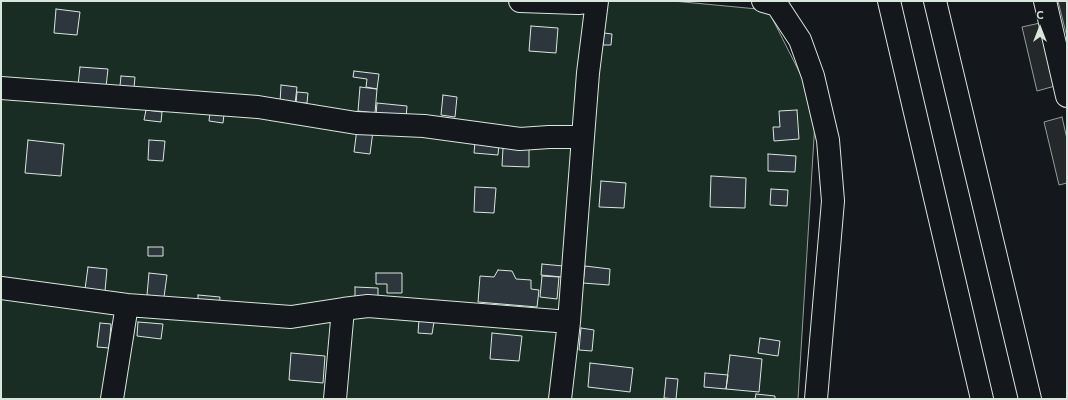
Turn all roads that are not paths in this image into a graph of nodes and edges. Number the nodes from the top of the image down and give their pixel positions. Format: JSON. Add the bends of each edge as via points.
{"nodes":[{"id":1,"x":520,"y":1,"type":"edge"},
{"id":2,"x":596,"y":1,"type":"edge"},
{"id":3,"x":763,"y":1,"type":"edge"},
{"id":4,"x":889,"y":1,"type":"edge"},
{"id":5,"x":935,"y":1,"type":"edge"},
{"id":6,"x":1045,"y":1,"type":"edge"},
{"id":7,"x":1,"y":88,"type":"edge"},
{"id":8,"x":1067,"y":96,"type":"edge"},
{"id":9,"x":583,"y":137,"type":"junction"},
{"id":10,"x":1,"y":288,"type":"edge"},
{"id":11,"x":127,"y":305,"type":"junction"},
{"id":12,"x":343,"y":309,"type":"junction"},
{"id":13,"x":569,"y":322,"type":"junction"},
{"id":14,"x":112,"y":399,"type":"edge"},
{"id":15,"x":335,"y":399,"type":"edge"},
{"id":16,"x":560,"y":399,"type":"edge"},
{"id":17,"x":816,"y":399,"type":"edge"},
{"id":18,"x":982,"y":399,"type":"edge"},
{"id":19,"x":1030,"y":399,"type":"edge"}],
"edges":[{"from":1,"to":2,"type":"main road"},
{"from":2,"to":9,"type":"main road"},
{"from":3,"to":17,"type":"main road","via":[[777,5],[800,40],[813,76],[828,140],[833,201]]},
{"from":4,"to":18,"type":"main road"},
{"from":5,"to":19,"type":"main road"},
{"from":6,"to":8,"type":"main road"},
{"from":7,"to":9,"type":"main road","via":[[258,107],[356,123],[424,126],[520,139]]},
{"from":9,"to":13,"type":"main road"},
{"from":10,"to":11,"type":"main road"},
{"from":11,"to":12,"type":"main road","via":[[290,317]]},
{"from":11,"to":14,"type":"main road"},
{"from":12,"to":13,"type":"main road","via":[[368,306]]},
{"from":12,"to":15,"type":"main road"},
{"from":13,"to":16,"type":"main road"}]}
